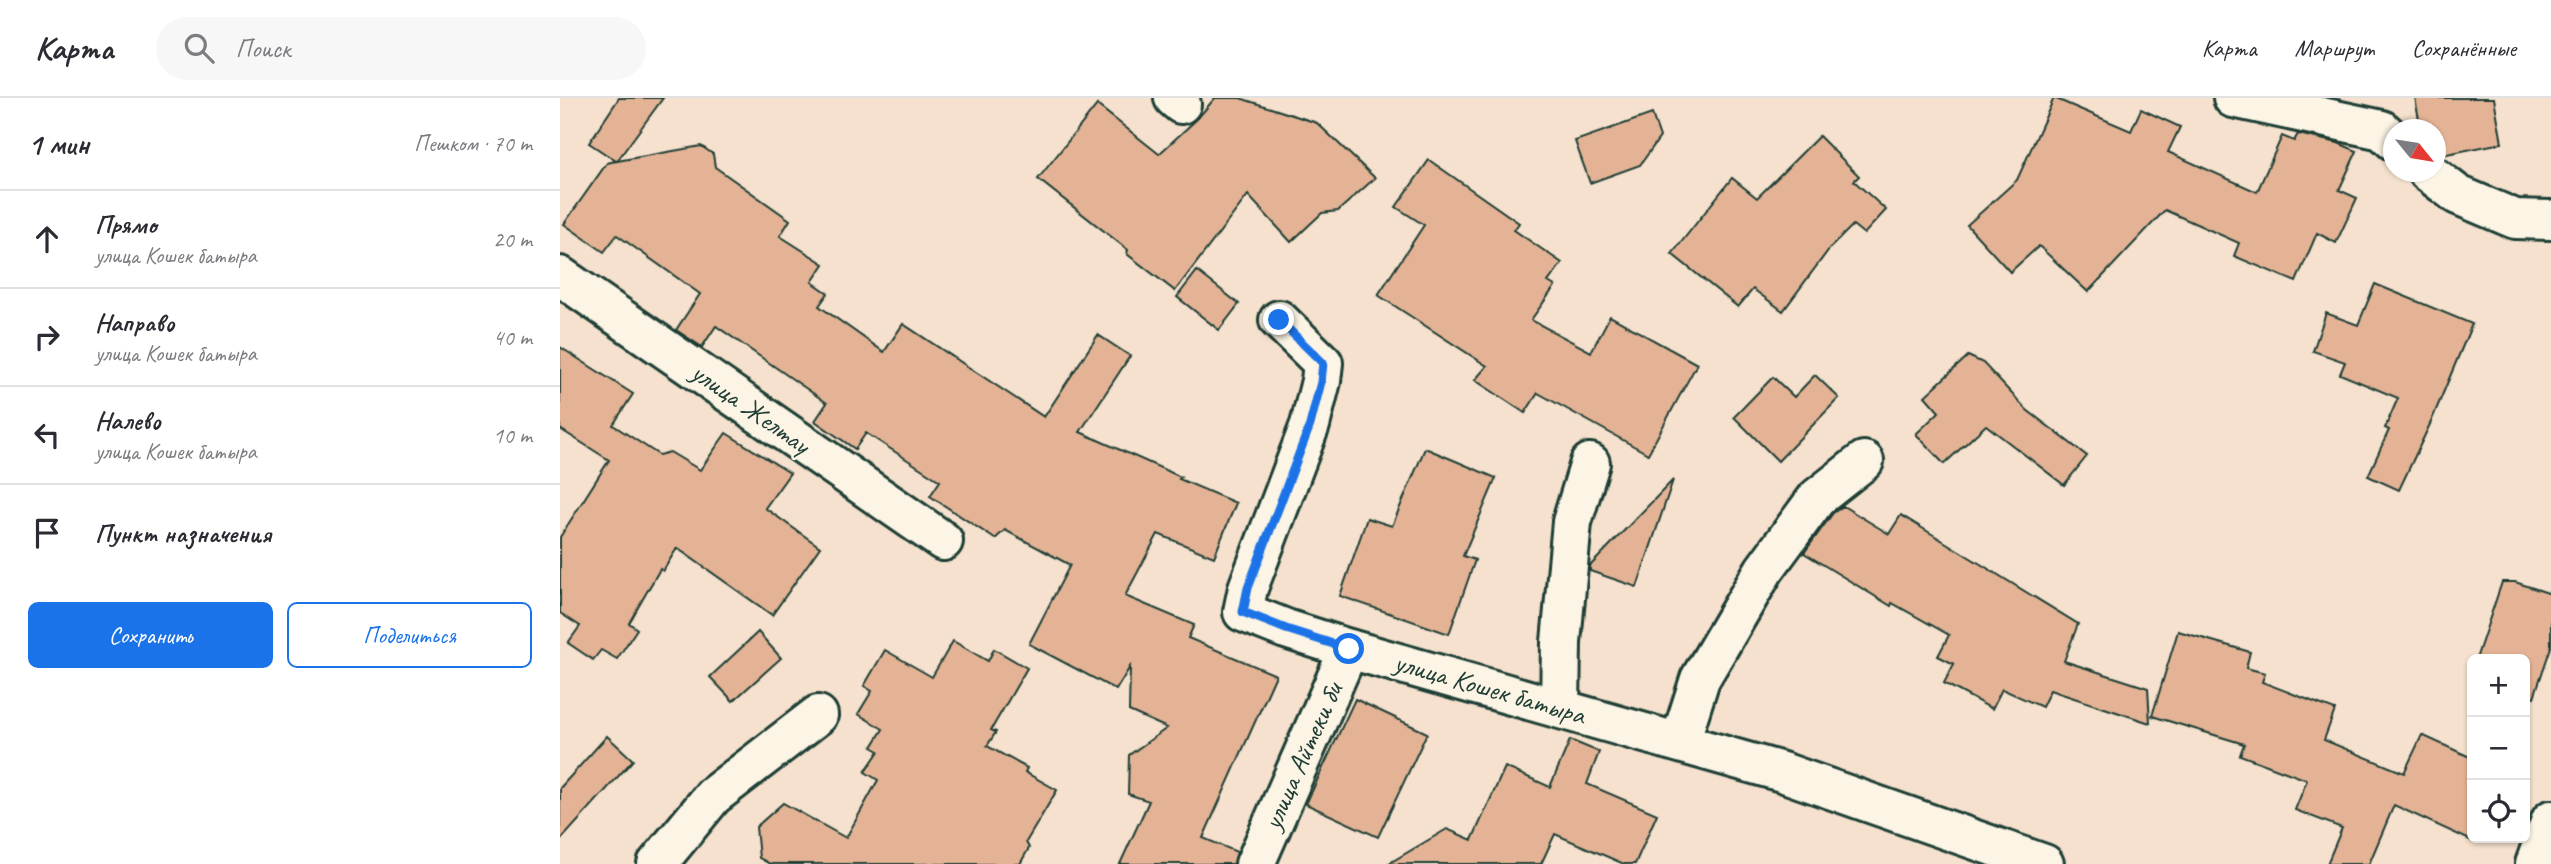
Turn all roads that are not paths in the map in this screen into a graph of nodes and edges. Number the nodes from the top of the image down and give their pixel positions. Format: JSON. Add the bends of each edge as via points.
{"nodes":[{"id":1,"x":2233,"y":98,"type":"edge"},
{"id":2,"x":2383,"y":131,"type":"edge"},
{"id":3,"x":2441,"y":182,"type":"edge"},
{"id":4,"x":2551,"y":220,"type":"edge"},
{"id":5,"x":560,"y":276,"type":"edge"},
{"id":6,"x":1279,"y":320,"type":"dead end"},
{"id":7,"x":1864,"y":461,"type":"dead end"},
{"id":8,"x":1590,"y":463,"type":"dead end"},
{"id":9,"x":943,"y":541,"type":"dead end"},
{"id":10,"x":1349,"y":649,"type":"junction"},
{"id":11,"x":1560,"y":708,"type":"junction"},
{"id":12,"x":818,"y":715,"type":"dead end"},
{"id":13,"x":1680,"y":742,"type":"junction"},
{"id":14,"x":2551,"y":820,"type":"edge"},
{"id":15,"x":666,"y":862,"type":"edge"},
{"id":16,"x":1255,"y":864,"type":"edge"},
{"id":17,"x":2044,"y":864,"type":"edge"},
{"id":18,"x":2535,"y":864,"type":"edge"}],
"edges":[{"from":1,"to":2,"type":"street"},
{"from":3,"to":4,"type":"street","via":[[2458,195],[2515,219]]},
{"from":5,"to":9,"type":"street","name":"улица Желтау"},
{"from":6,"to":10,"type":"street","name":"улица Кошек батыра","via":[[1323,363],[1321,382],[1243,612]]},
{"from":7,"to":13,"type":"street","via":[[1817,498],[1764,570],[1700,679]]},
{"from":8,"to":11,"type":"street","via":[[1572,522]]},
{"from":10,"to":11,"type":"street","name":"улица Кошек батыра"},
{"from":10,"to":16,"type":"street","name":"улица Айтеки би"},
{"from":11,"to":13,"type":"street","name":"улица Кошек батыра"},
{"from":12,"to":15,"type":"street","via":[[713,796]]},
{"from":13,"to":17,"type":"street","name":"улица Кошек батыра","via":[[1782,772]]},
{"from":14,"to":18,"type":"street"}]}
